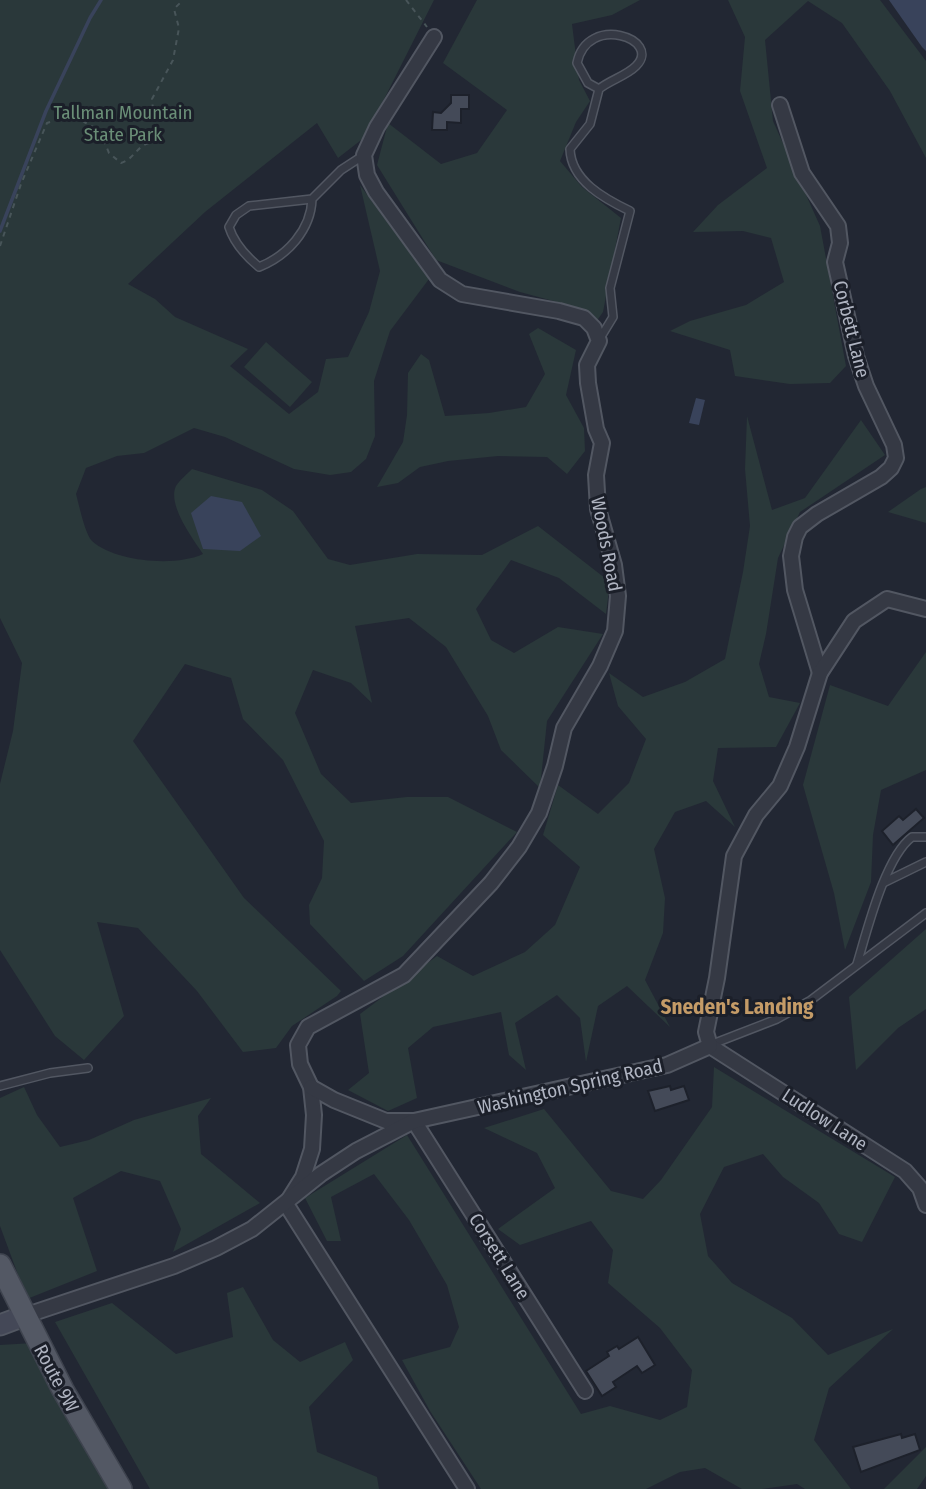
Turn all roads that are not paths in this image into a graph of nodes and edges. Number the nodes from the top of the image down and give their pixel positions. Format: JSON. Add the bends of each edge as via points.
{"nodes":[{"id":1,"x":433,"y":37,"type":"road end"},
{"id":2,"x":599,"y":89,"type":"junction"},
{"id":3,"x":780,"y":106,"type":"dead end"},
{"id":4,"x":365,"y":155,"type":"junction"},
{"id":5,"x":312,"y":199,"type":"junction"},
{"id":6,"x":599,"y":341,"type":"junction"},
{"id":7,"x":926,"y":609,"type":"edge"},
{"id":8,"x":820,"y":673,"type":"junction"},
{"id":9,"x":926,"y":836,"type":"edge"},
{"id":10,"x":926,"y":862,"type":"edge"},
{"id":11,"x":885,"y":882,"type":"junction"},
{"id":12,"x":926,"y":913,"type":"edge"},
{"id":13,"x":857,"y":965,"type":"junction"},
{"id":14,"x":710,"y":1046,"type":"junction"},
{"id":15,"x":88,"y":1069,"type":"dead end"},
{"id":16,"x":0,"y":1086,"type":"edge"},
{"id":17,"x":311,"y":1087,"type":"junction"},
{"id":18,"x":414,"y":1121,"type":"junction"},
{"id":19,"x":923,"y":1188,"type":"edge"},
{"id":20,"x":286,"y":1204,"type":"junction"},
{"id":21,"x":926,"y":1205,"type":"edge"},
{"id":22,"x":0,"y":1265,"type":"edge"},
{"id":23,"x":24,"y":1316,"type":"junction"},
{"id":24,"x":0,"y":1325,"type":"edge"},
{"id":25,"x":585,"y":1391,"type":"dead end"},
{"id":26,"x":121,"y":1489,"type":"edge"},
{"id":27,"x":467,"y":1489,"type":"edge"}],
"edges":[{"from":1,"to":4,"type":"street","via":[[377,127]]},
{"from":2,"to":2,"type":"lane","via":[[635,68],[644,57],[640,46],[608,34],[585,46],[576,63],[588,83]]},
{"from":2,"to":6,"type":"lane","via":[[594,116],[570,149],[570,159],[606,200],[630,211],[610,288],[613,317]]},
{"from":3,"to":8,"type":"street","name":"Corbett Lane","via":[[802,173],[838,226],[841,243],[835,261],[856,356],[896,458],[881,477],[817,514],[795,537],[791,556],[795,590]]},
{"from":4,"to":5,"type":"lane","via":[[341,170]]},
{"from":4,"to":6,"type":"street","via":[[367,175],[376,192],[440,280],[462,294],[584,318]]},
{"from":5,"to":5,"type":"lane","via":[[249,206],[229,227],[232,236],[260,267],[278,259],[312,214]]},
{"from":6,"to":17,"type":"street","name":"Woods Road","via":[[587,365],[602,443],[596,475],[598,509],[613,557],[618,596],[615,631],[564,729],[539,813],[519,847],[404,975],[308,1027],[298,1045],[300,1064]]},
{"from":7,"to":8,"type":"street","via":[[887,599],[854,621]]},
{"from":8,"to":14,"type":"street","via":[[797,747],[779,786],[756,815],[734,856],[706,1032]]},
{"from":9,"to":11,"type":"lane","via":[[905,842]]},
{"from":10,"to":11,"type":"lane"},
{"from":11,"to":13,"type":"lane"},
{"from":12,"to":13,"type":"lane"},
{"from":13,"to":14,"type":"lane","via":[[792,1012]]},
{"from":14,"to":18,"type":"street","name":"Washington Spring Road","via":[[667,1065]]},
{"from":14,"to":19,"type":"street","name":"Ludlow Lane","via":[[905,1171]]},
{"from":15,"to":16,"type":"lane"},
{"from":17,"to":18,"type":"street","via":[[386,1121]]},
{"from":17,"to":20,"type":"street","name":"Woods Road","via":[[312,1149],[303,1177]]},
{"from":18,"to":20,"type":"street","name":"Washington Spring Road","via":[[356,1151]]},
{"from":18,"to":25,"type":"street","name":"Corsett Lane"},
{"from":19,"to":21,"type":"street","name":"Ludlow Lane"},
{"from":20,"to":23,"type":"street","name":"Washington Spring Road","via":[[252,1229],[174,1266]]},
{"from":20,"to":27,"type":"street"},
{"from":22,"to":23,"type":"main road","name":"Route 9W"},
{"from":23,"to":24,"type":"street"},
{"from":23,"to":26,"type":"main road","name":"Route 9W"}]}
